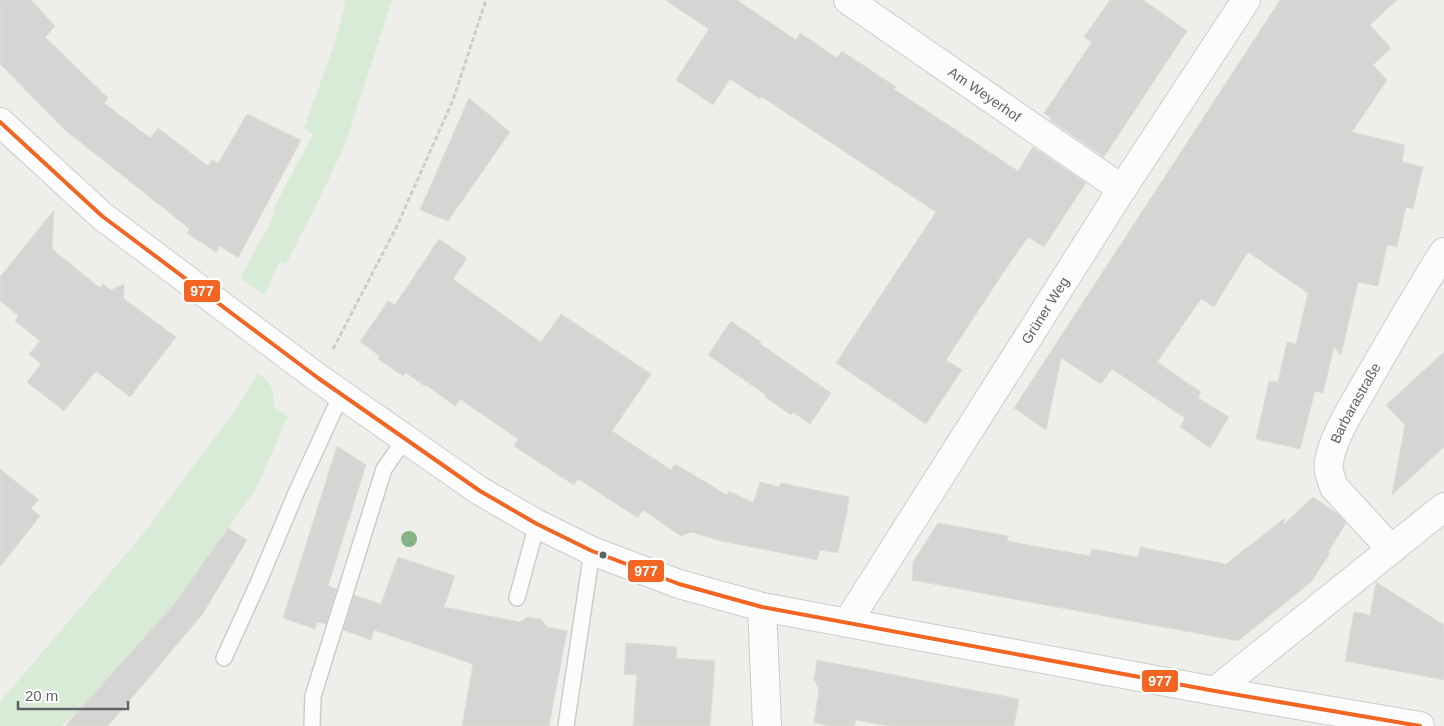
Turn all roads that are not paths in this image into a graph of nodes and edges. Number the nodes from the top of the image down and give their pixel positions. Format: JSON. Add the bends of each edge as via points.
{"nodes":[{"id":1,"x":848,"y":0,"type":"edge"},
{"id":2,"x":1246,"y":0,"type":"edge"},
{"id":3,"x":0,"y":122,"type":"edge"},
{"id":4,"x":1122,"y":189,"type":"junction"},
{"id":5,"x":1444,"y":252,"type":"edge"},
{"id":6,"x":341,"y":395,"type":"junction"},
{"id":7,"x":406,"y":439,"type":"junction"},
{"id":8,"x":1444,"y":506,"type":"edge"},
{"id":9,"x":537,"y":524,"type":"junction"},
{"id":10,"x":1391,"y":548,"type":"junction"},
{"id":11,"x":592,"y":551,"type":"junction"},
{"id":12,"x":517,"y":598,"type":"dead end"},
{"id":13,"x":762,"y":607,"type":"junction"},
{"id":14,"x":846,"y":623,"type":"junction"},
{"id":15,"x":224,"y":658,"type":"dead end"},
{"id":16,"x":1215,"y":691,"type":"junction"},
{"id":17,"x":1404,"y":724,"type":"edge"},
{"id":18,"x":312,"y":726,"type":"edge"},
{"id":19,"x":566,"y":726,"type":"edge"},
{"id":20,"x":767,"y":726,"type":"edge"}],
"edges":[{"from":1,"to":4,"type":"street","name":"Am Weyerhof"},
{"from":2,"to":4,"type":"street","name":"Grüner Weg"},
{"from":3,"to":6,"type":"street","via":[[102,216]]},
{"from":4,"to":14,"type":"street","name":"Grüner Weg"},
{"from":5,"to":10,"type":"street","name":"Barbarastraße","via":[[1355,403],[1333,444],[1328,463],[1334,487]]},
{"from":6,"to":7,"type":"street"},
{"from":6,"to":15,"type":"lane"},
{"from":7,"to":9,"type":"street","via":[[480,491]]},
{"from":7,"to":18,"type":"lane","via":[[384,469],[313,696]]},
{"from":8,"to":10,"type":"street"},
{"from":9,"to":11,"type":"street"},
{"from":9,"to":12,"type":"lane"},
{"from":10,"to":16,"type":"street"},
{"from":11,"to":13,"type":"street","via":[[680,584]]},
{"from":11,"to":19,"type":"lane"},
{"from":13,"to":14,"type":"street"},
{"from":13,"to":20,"type":"street"},
{"from":14,"to":16,"type":"street"},
{"from":16,"to":17,"type":"street"}]}
